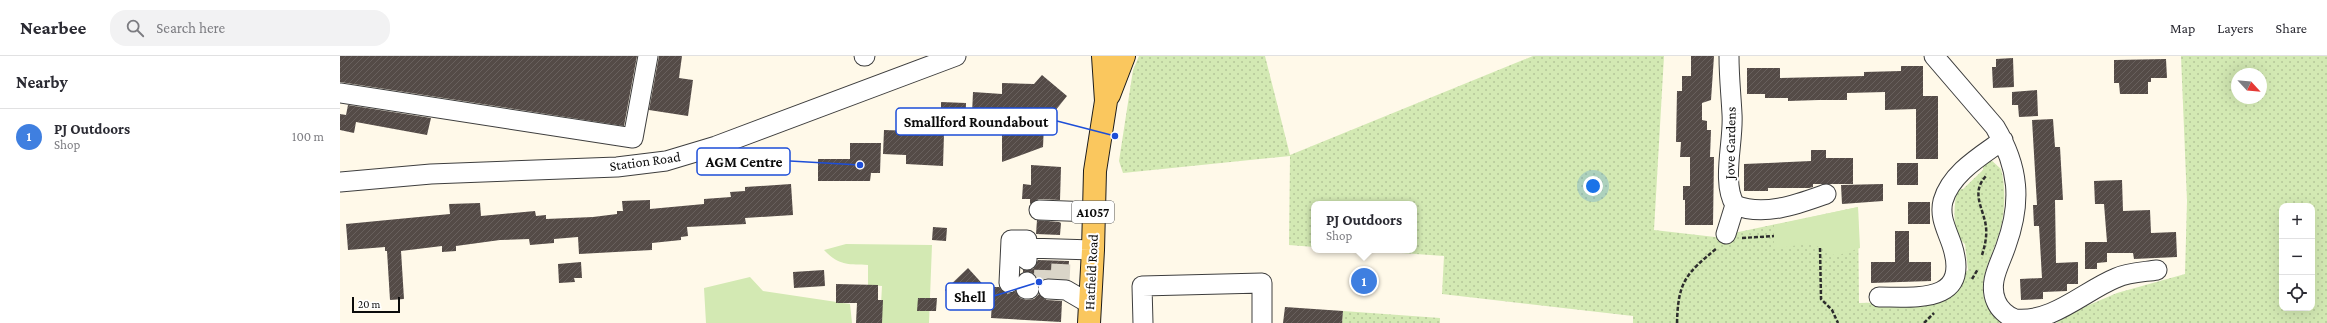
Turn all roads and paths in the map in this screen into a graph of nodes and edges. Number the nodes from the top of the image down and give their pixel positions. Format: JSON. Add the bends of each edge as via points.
{"nodes":[{"id":1,"x":648,"y":56,"type":"edge"},
{"id":2,"x":956,"y":56,"type":"edge"},
{"id":3,"x":1103,"y":56,"type":"edge"},
{"id":4,"x":1124,"y":56,"type":"edge"},
{"id":5,"x":1729,"y":56,"type":"edge"},
{"id":6,"x":1934,"y":56,"type":"edge"},
{"id":7,"x":340,"y":93,"type":"edge"},
{"id":8,"x":1106,"y":101,"type":"junction"},
{"id":9,"x":634,"y":138,"type":"junction"},
{"id":10,"x":2003,"y":140,"type":"junction"},
{"id":11,"x":634,"y":165,"type":"junction"},
{"id":12,"x":340,"y":182,"type":"edge"},
{"id":13,"x":1826,"y":194,"type":"dead end"},
{"id":14,"x":1735,"y":205,"type":"junction"},
{"id":15,"x":1039,"y":210,"type":"dead end"},
{"id":16,"x":1094,"y":212,"type":"junction"},
{"id":17,"x":1774,"y":236,"type":"dead end"},
{"id":18,"x":1725,"y":237,"type":"junction"},
{"id":19,"x":1820,"y":248,"type":"dead end"},
{"id":20,"x":1093,"y":250,"type":"junction"},
{"id":21,"x":2157,"y":270,"type":"dead end"},
{"id":22,"x":1021,"y":285,"type":"dead end"},
{"id":23,"x":1056,"y":287,"type":"dead end"},
{"id":24,"x":1879,"y":297,"type":"dead end"},
{"id":25,"x":1089,"y":313,"type":"edge"},
{"id":26,"x":1143,"y":323,"type":"edge"},
{"id":27,"x":1262,"y":323,"type":"edge"},
{"id":28,"x":1677,"y":323,"type":"edge"},
{"id":29,"x":1838,"y":323,"type":"edge"}],
"edges":[{"from":1,"to":9,"type":"street"},
{"from":2,"to":11,"type":"street","name":"Station Road","via":[[716,146],[666,161]]},
{"from":3,"to":8,"type":"main road","name":"Hatfield Road","number":"A1057"},
{"from":4,"to":8,"type":"main road","name":"Hatfield Road","number":"A1057"},
{"from":5,"to":14,"type":"street","name":"Jove Gardens","via":[[1728,85],[1732,115],[1728,190]]},
{"from":6,"to":10,"type":"street","via":[[1987,117]]},
{"from":7,"to":9,"type":"street"},
{"from":8,"to":16,"type":"main road","name":"Hatfield Road","number":"A1057","via":[[1095,171]]},
{"from":9,"to":11,"type":"street"},
{"from":10,"to":21,"type":"street","via":[[2015,171],[2016,198],[2012,230],[1993,282],[1996,304],[2006,314],[2019,320],[2044,320],[2116,277]]},
{"from":10,"to":24,"type":"street","via":[[1963,171],[1946,193],[1942,218],[1956,262],[1954,276],[1947,288],[1932,296]]},
{"from":11,"to":12,"type":"street","name":"Station Road","via":[[431,174]]},
{"from":13,"to":14,"type":"street","via":[[1797,204],[1766,210]]},
{"from":14,"to":18,"type":"street"},
{"from":15,"to":16,"type":"street"},
{"from":16,"to":20,"type":"main road","name":"Hatfield Road","number":"A1057"},
{"from":17,"to":18,"type":"path"},
{"from":18,"to":28,"type":"path","via":[[1685,279],[1677,298]]},
{"from":19,"to":29,"type":"path","via":[[1821,299],[1832,310]]},
{"from":20,"to":22,"type":"street","via":[[1044,255],[1027,240],[1011,240]]},
{"from":20,"to":25,"type":"main road","name":"Hatfield Road","number":"A1057"},
{"from":23,"to":25,"type":"street","via":[[1066,290]]},
{"from":26,"to":27,"type":"street","via":[[1142,286],[1262,284]]}]}
